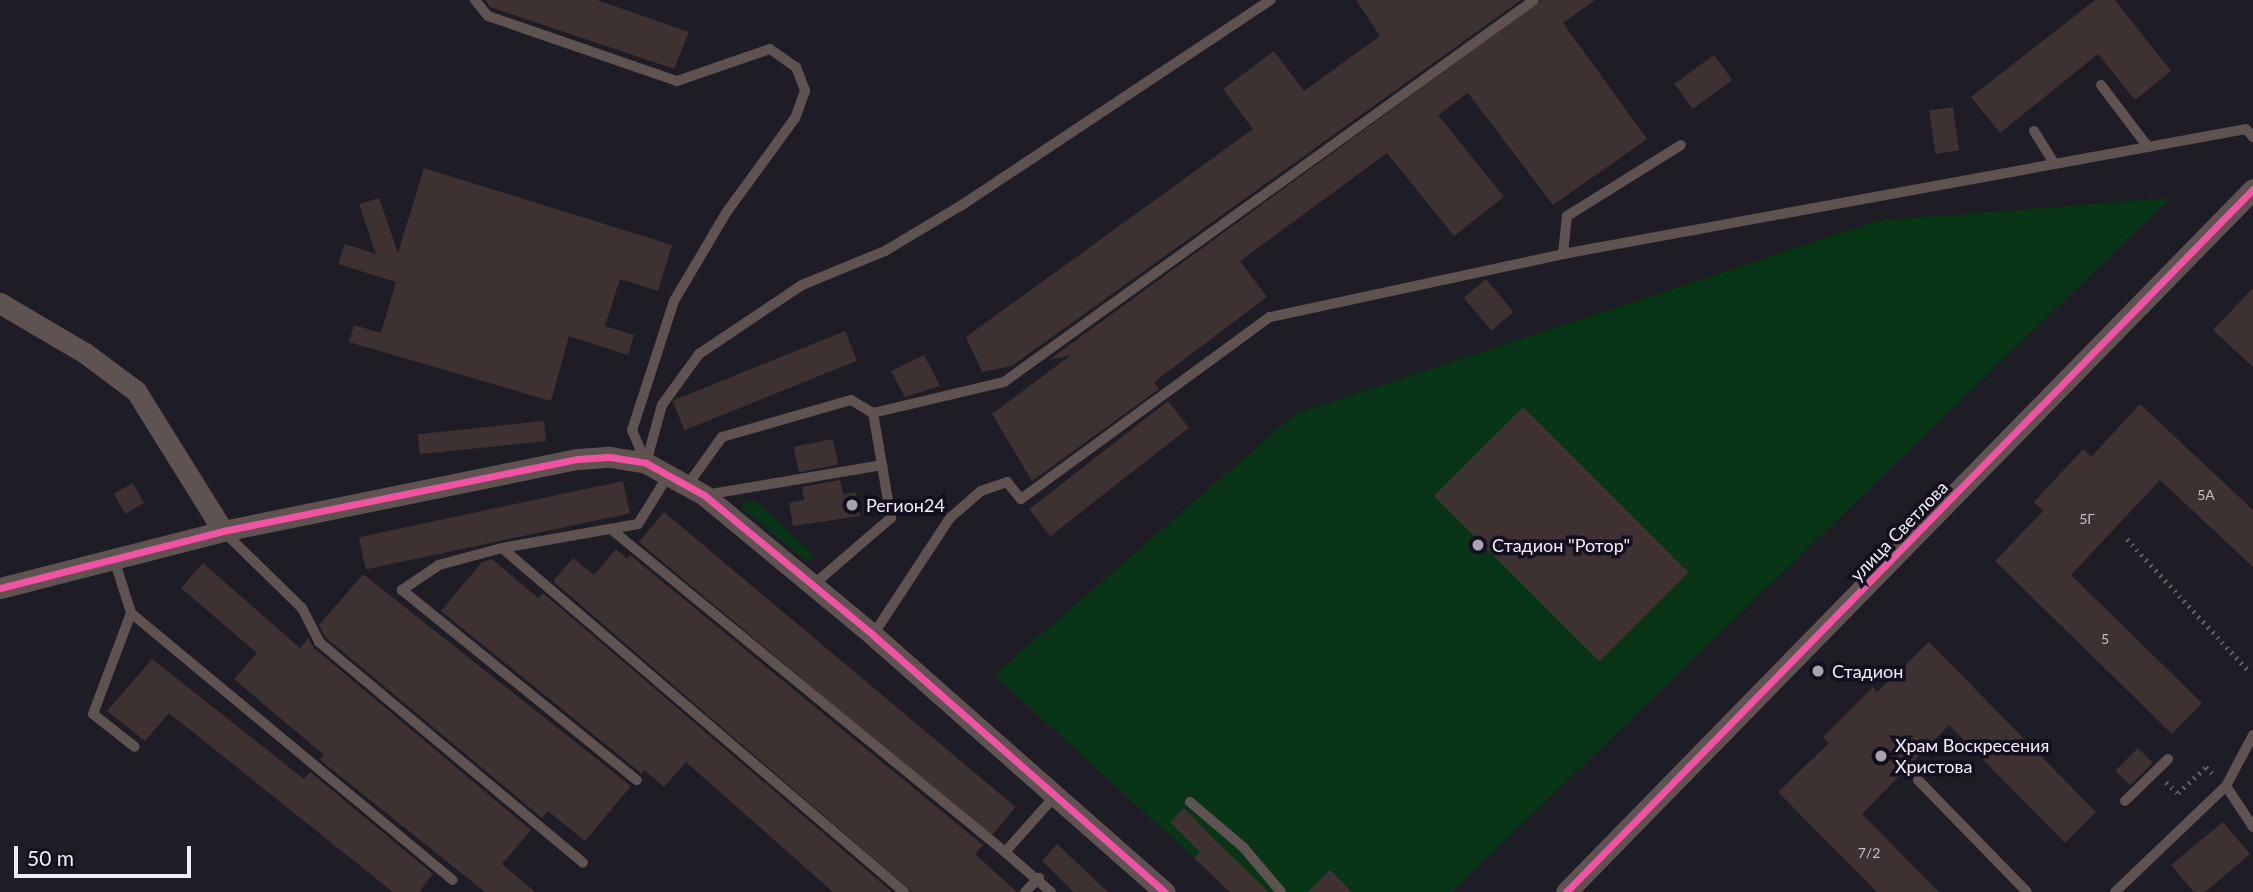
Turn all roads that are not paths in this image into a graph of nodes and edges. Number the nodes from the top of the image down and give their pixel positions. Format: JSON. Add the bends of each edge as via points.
{"nodes":[{"id":1,"x":475,"y":0,"type":"edge"},
{"id":2,"x":1271,"y":0,"type":"edge"},
{"id":3,"x":1534,"y":0,"type":"edge"},
{"id":4,"x":2101,"y":85,"type":"dead end"},
{"id":5,"x":2034,"y":131,"type":"dead end"},
{"id":6,"x":2253,"y":137,"type":"edge"},
{"id":7,"x":1681,"y":145,"type":"dead end"},
{"id":8,"x":2147,"y":147,"type":"junction"},
{"id":9,"x":2055,"y":164,"type":"junction"},
{"id":10,"x":2253,"y":189,"type":"edge"},
{"id":11,"x":1563,"y":254,"type":"junction"},
{"id":12,"x":0,"y":303,"type":"edge"},
{"id":13,"x":873,"y":413,"type":"junction"},
{"id":14,"x":646,"y":463,"type":"junction"},
{"id":15,"x":882,"y":465,"type":"junction"},
{"id":16,"x":669,"y":474,"type":"junction"},
{"id":17,"x":696,"y":489,"type":"junction"},
{"id":18,"x":612,"y":530,"type":"junction"},
{"id":19,"x":223,"y":531,"type":"junction"},
{"id":20,"x":502,"y":548,"type":"junction"},
{"id":21,"x":114,"y":559,"type":"junction"},
{"id":22,"x":813,"y":585,"type":"junction"},
{"id":23,"x":0,"y":588,"type":"edge"},
{"id":24,"x":131,"y":613,"type":"junction"},
{"id":25,"x":873,"y":635,"type":"junction"},
{"id":26,"x":2253,"y":734,"type":"edge"},
{"id":27,"x":135,"y":747,"type":"dead end"},
{"id":28,"x":2168,"y":759,"type":"dead end"},
{"id":29,"x":636,"y":780,"type":"dead end"},
{"id":30,"x":1918,"y":780,"type":"dead end"},
{"id":31,"x":2226,"y":786,"type":"junction"},
{"id":32,"x":1054,"y":797,"type":"junction"},
{"id":33,"x":1190,"y":802,"type":"dead end"},
{"id":34,"x":2125,"y":802,"type":"dead end"},
{"id":35,"x":2253,"y":827,"type":"edge"},
{"id":36,"x":1006,"y":852,"type":"junction"},
{"id":37,"x":583,"y":863,"type":"dead end"},
{"id":38,"x":1039,"y":878,"type":"junction"},
{"id":39,"x":453,"y":880,"type":"dead end"},
{"id":40,"x":904,"y":892,"type":"edge"},
{"id":41,"x":1026,"y":892,"type":"edge"},
{"id":42,"x":1051,"y":892,"type":"edge"},
{"id":43,"x":1166,"y":892,"type":"edge"},
{"id":44,"x":1281,"y":892,"type":"edge"},
{"id":45,"x":1566,"y":892,"type":"edge"},
{"id":46,"x":2027,"y":892,"type":"edge"},
{"id":47,"x":2115,"y":892,"type":"edge"}],
"edges":[{"from":1,"to":14,"type":"lane","via":[[488,16],[677,80],[770,49],[796,67],[805,91],[794,118],[726,213],[674,301],[632,430]]},
{"from":2,"to":14,"type":"lane","via":[[962,205],[885,251],[802,285],[699,354],[662,405]]},
{"from":3,"to":13,"type":"lane","via":[[1004,382]]},
{"from":4,"to":8,"type":"lane"},
{"from":5,"to":9,"type":"lane"},
{"from":6,"to":8,"type":"lane","via":[[2246,129]]},
{"from":7,"to":11,"type":"lane","via":[[1567,216]]},
{"from":8,"to":9,"type":"lane"},
{"from":9,"to":11,"type":"lane"},
{"from":10,"to":45,"type":"street","name":"улица Светлова"},
{"from":11,"to":25,"type":"lane","via":[[1270,317],[1021,499],[1007,482],[981,491],[950,518]]},
{"from":12,"to":19,"type":"street","via":[[85,353],[136,391]]},
{"from":13,"to":15,"type":"lane"},
{"from":13,"to":17,"type":"lane","via":[[851,400],[722,437]]},
{"from":14,"to":16,"type":"street"},
{"from":14,"to":19,"type":"street","via":[[610,457],[578,459]]},
{"from":15,"to":17,"type":"lane"},
{"from":15,"to":22,"type":"lane","via":[[891,518]]},
{"from":16,"to":17,"type":"street"},
{"from":16,"to":18,"type":"lane","via":[[638,524]]},
{"from":17,"to":22,"type":"street"},
{"from":18,"to":20,"type":"lane"},
{"from":18,"to":36,"type":"lane"},
{"from":19,"to":21,"type":"street"},
{"from":19,"to":37,"type":"lane","via":[[302,608],[319,642]]},
{"from":20,"to":29,"type":"lane","via":[[439,565],[402,590]]},
{"from":20,"to":40,"type":"lane"},
{"from":21,"to":23,"type":"street"},
{"from":21,"to":24,"type":"lane"},
{"from":22,"to":25,"type":"street"},
{"from":24,"to":27,"type":"lane","via":[[93,714]]},
{"from":24,"to":39,"type":"lane"},
{"from":25,"to":32,"type":"street"},
{"from":26,"to":31,"type":"lane"},
{"from":28,"to":34,"type":"lane"},
{"from":30,"to":46,"type":"lane"},
{"from":31,"to":35,"type":"lane"},
{"from":31,"to":47,"type":"lane"},
{"from":32,"to":36,"type":"lane"},
{"from":32,"to":43,"type":"street"},
{"from":33,"to":44,"type":"lane","via":[[1243,847]]},
{"from":36,"to":38,"type":"lane"},
{"from":38,"to":41,"type":"lane"},
{"from":38,"to":42,"type":"lane"}]}
